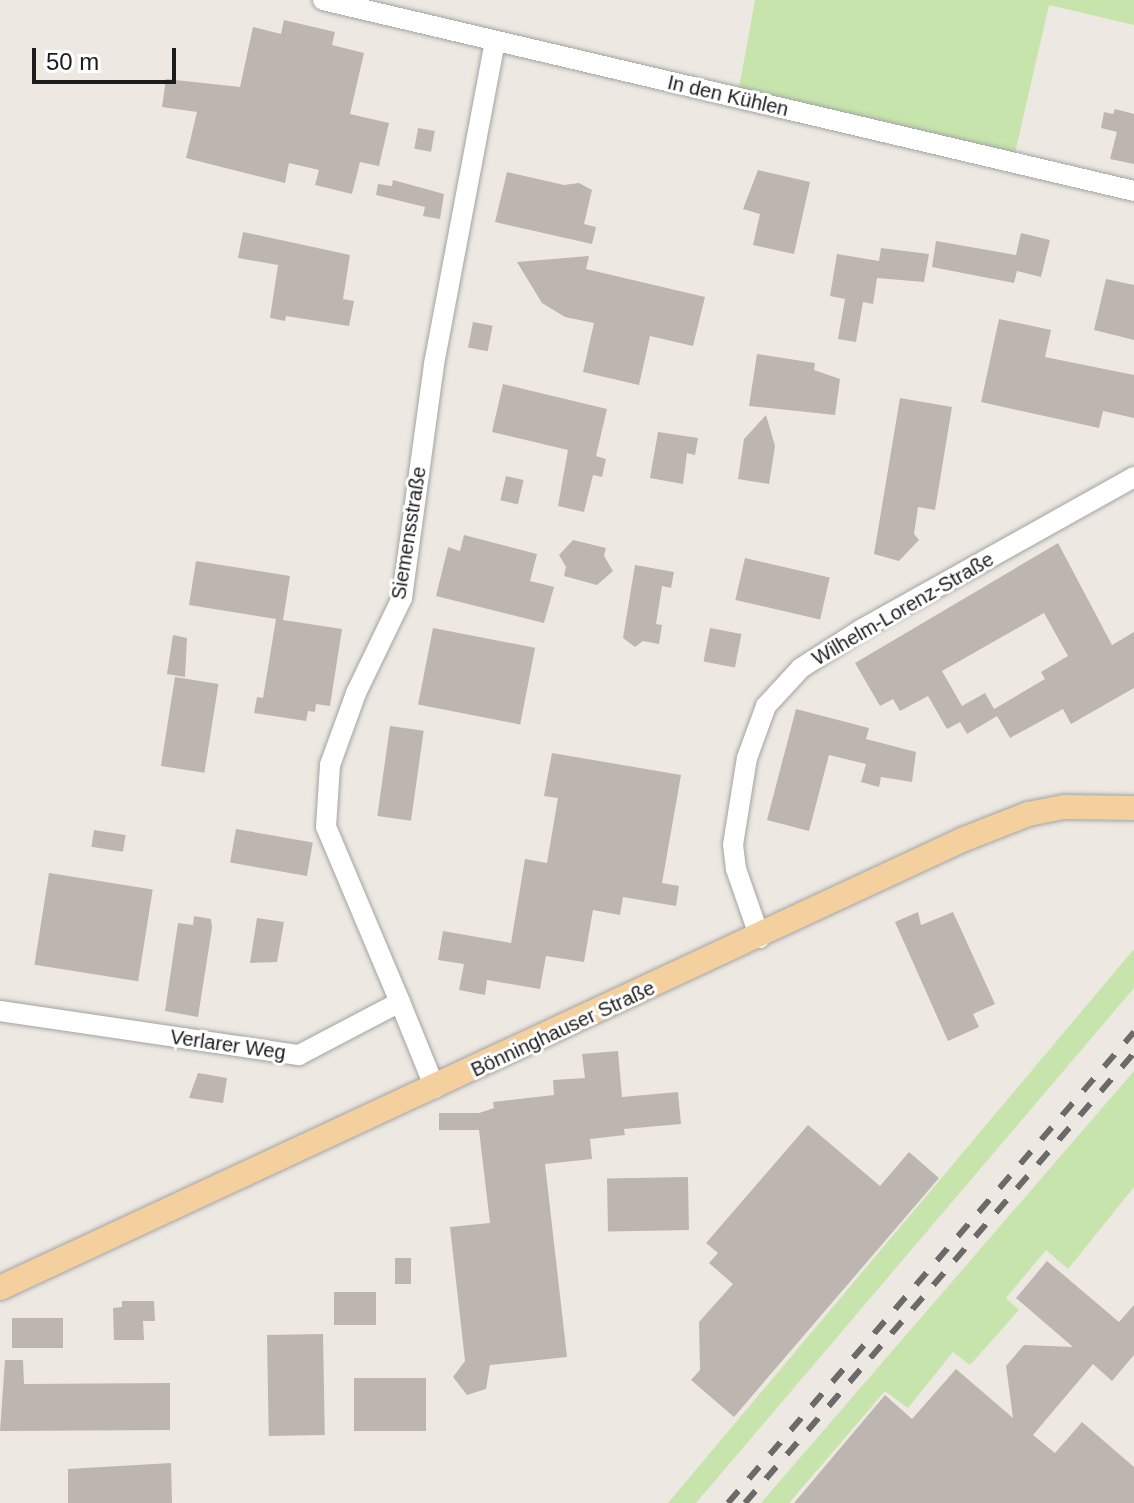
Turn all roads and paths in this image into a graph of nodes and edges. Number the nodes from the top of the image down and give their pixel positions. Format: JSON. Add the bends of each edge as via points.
{"nodes":[{"id":1,"x":323,"y":0,"type":"edge"},
{"id":2,"x":495,"y":42,"type":"junction"},
{"id":3,"x":1134,"y":191,"type":"edge"},
{"id":4,"x":1134,"y":477,"type":"edge"},
{"id":5,"x":1134,"y":808,"type":"edge"},
{"id":6,"x":760,"y":938,"type":"junction"},
{"id":7,"x":400,"y":1002,"type":"junction"},
{"id":8,"x":0,"y":1011,"type":"edge"},
{"id":9,"x":435,"y":1088,"type":"junction"},
{"id":10,"x":0,"y":1288,"type":"edge"}],
"edges":[{"from":1,"to":2,"type":"street","name":"In den Kühlen"},
{"from":2,"to":3,"type":"street","name":"In den Kühlen"},
{"from":2,"to":7,"type":"street","name":"Siemensstraße","via":[[434,364],[402,598],[356,693],[330,765],[326,827]]},
{"from":4,"to":6,"type":"street","name":"Wilhelm-Lorenz-Straße","via":[[862,629],[801,668],[766,706],[747,758],[733,845]]},
{"from":5,"to":6,"type":"main road","name":"Bönninghauser Straße","via":[[1065,807],[1005,822]]},
{"from":6,"to":9,"type":"main road","name":"Bönninghauser Straße"},
{"from":7,"to":8,"type":"street","name":"Verlarer Weg","via":[[299,1055]]},
{"from":7,"to":9,"type":"street"},
{"from":9,"to":10,"type":"main road","name":"Bönninghauser Straße"}]}
